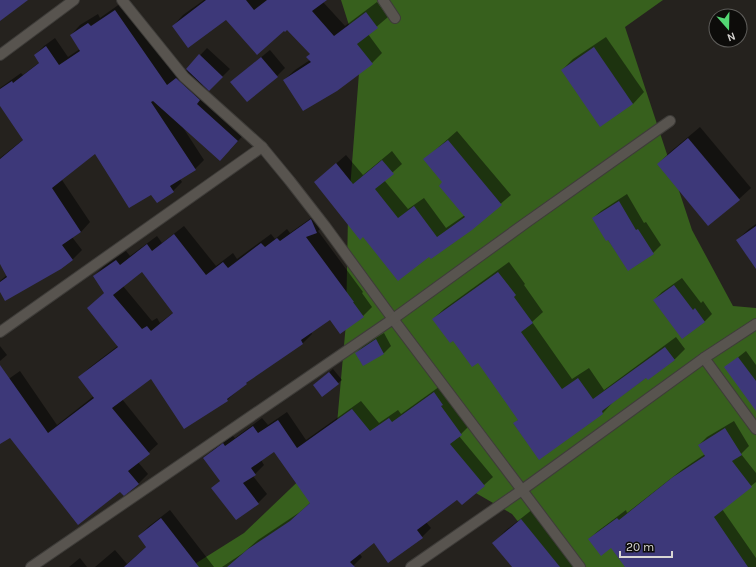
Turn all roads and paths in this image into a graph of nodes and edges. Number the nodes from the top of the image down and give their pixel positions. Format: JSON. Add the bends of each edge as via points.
{"nodes":[{"id":1,"x":74,"y":0,"type":"edge"},
{"id":2,"x":122,"y":0,"type":"edge"},
{"id":3,"x":383,"y":0,"type":"edge"},
{"id":4,"x":395,"y":18,"type":"dead end"},
{"id":5,"x":0,"y":55,"type":"edge"},
{"id":6,"x":670,"y":121,"type":"dead end"},
{"id":7,"x":262,"y":147,"type":"junction"},
{"id":8,"x":393,"y":319,"type":"junction"},
{"id":9,"x":756,"y":324,"type":"edge"},
{"id":10,"x":0,"y":332,"type":"edge"},
{"id":11,"x":704,"y":358,"type":"junction"},
{"id":12,"x":756,"y":429,"type":"edge"},
{"id":13,"x":522,"y":490,"type":"junction"},
{"id":14,"x":30,"y":567,"type":"edge"},
{"id":15,"x":411,"y":567,"type":"edge"},
{"id":16,"x":580,"y":567,"type":"edge"}],
"edges":[{"from":1,"to":5,"type":"street"},
{"from":2,"to":7,"type":"street","via":[[184,77]]},
{"from":3,"to":4,"type":"street"},
{"from":6,"to":8,"type":"street"},
{"from":7,"to":8,"type":"street","via":[[325,226]]},
{"from":7,"to":10,"type":"street"},
{"from":8,"to":13,"type":"street"},
{"from":8,"to":14,"type":"street"},
{"from":9,"to":11,"type":"street"},
{"from":11,"to":12,"type":"street"},
{"from":11,"to":13,"type":"street"},
{"from":13,"to":15,"type":"street"},
{"from":13,"to":16,"type":"street"}]}
